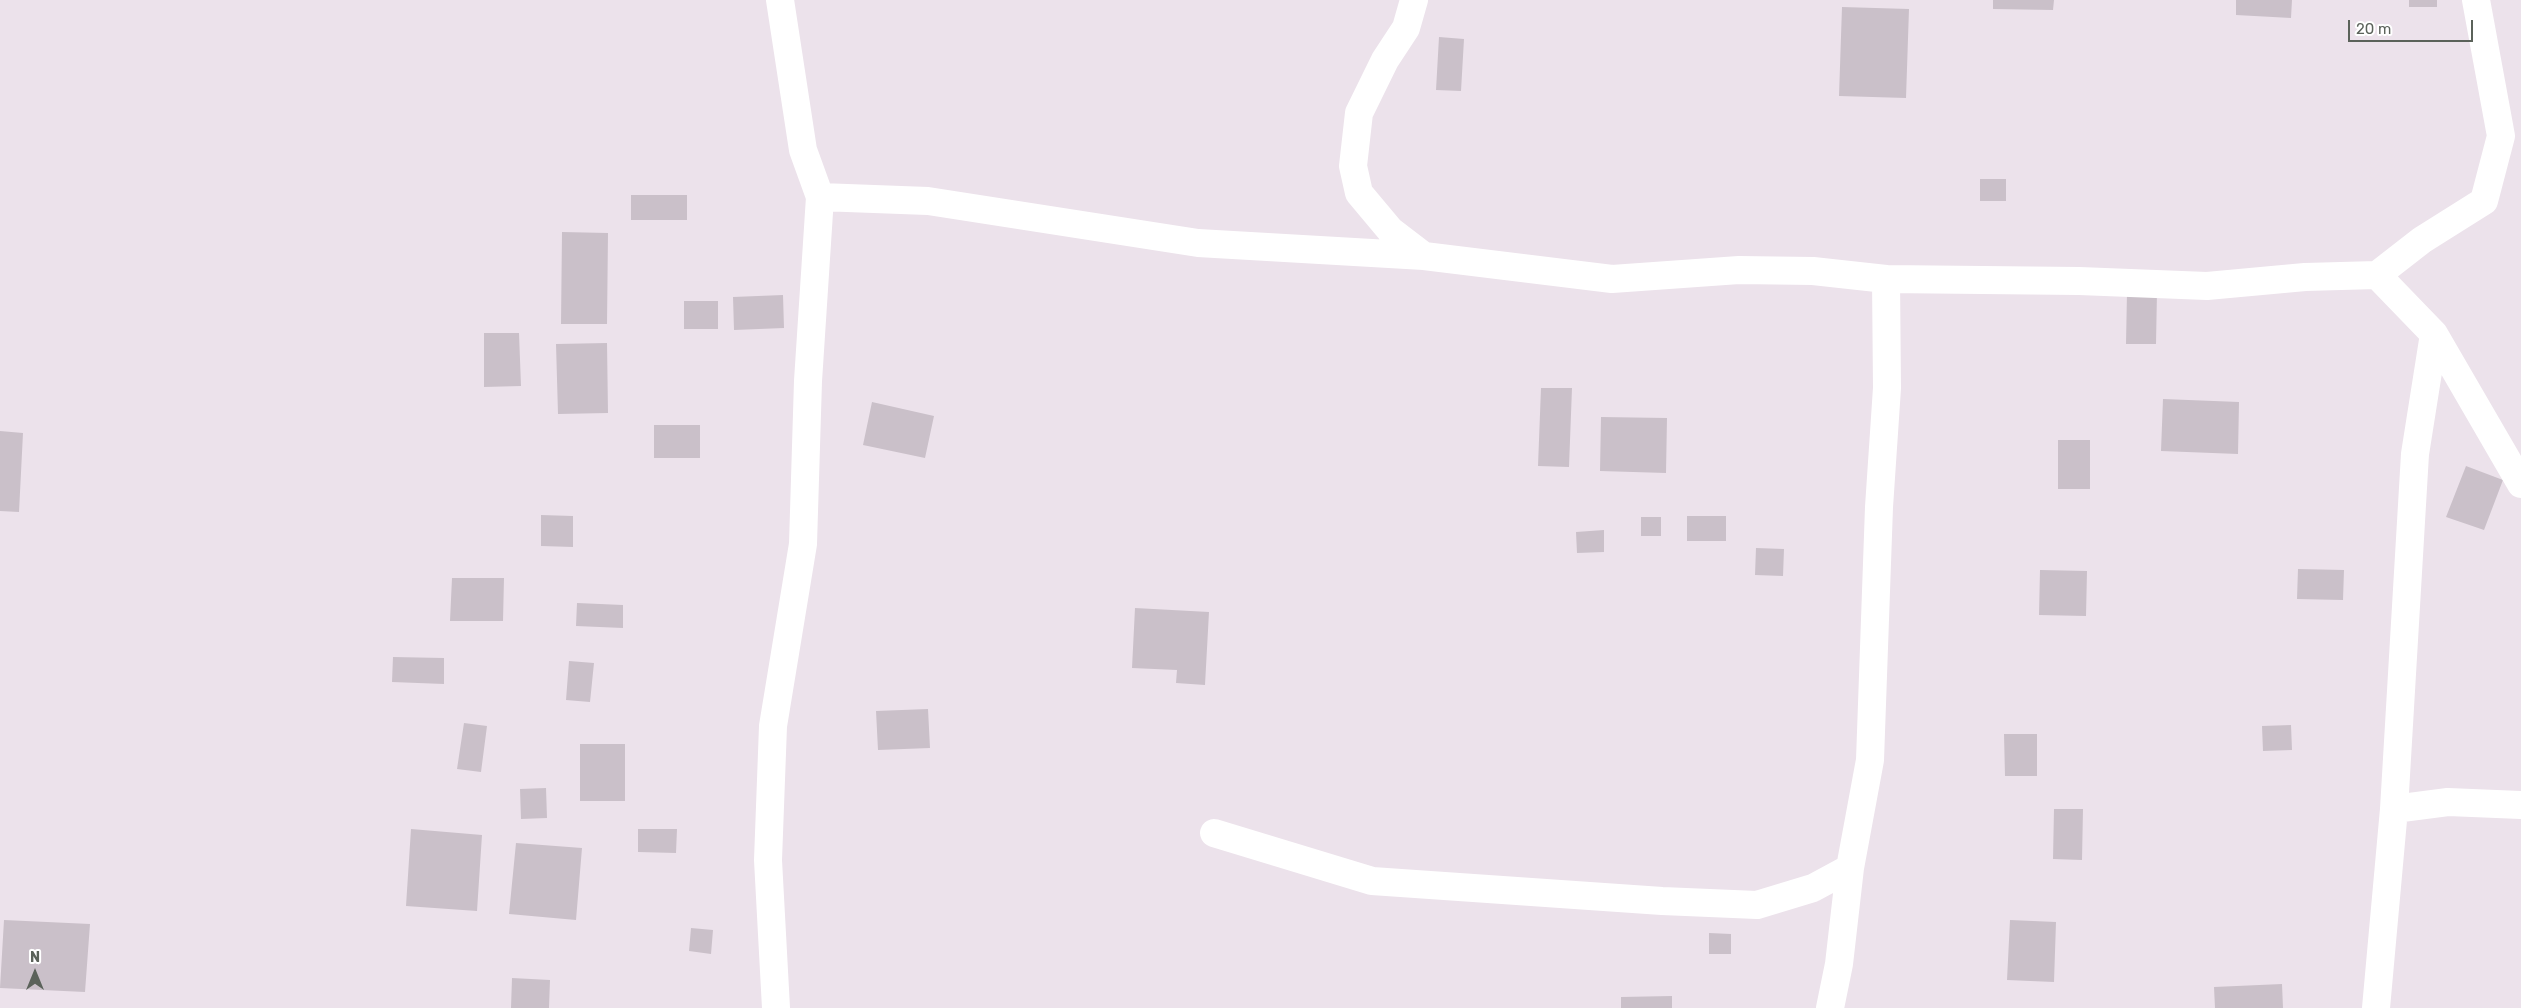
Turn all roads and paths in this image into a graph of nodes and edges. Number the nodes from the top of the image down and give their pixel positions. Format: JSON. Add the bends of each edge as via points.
{"nodes":[{"id":1,"x":780,"y":0,"type":"edge"},
{"id":2,"x":1414,"y":0,"type":"edge"},
{"id":3,"x":2476,"y":0,"type":"edge"},
{"id":4,"x":820,"y":197,"type":"junction"},
{"id":5,"x":1424,"y":256,"type":"junction"},
{"id":6,"x":2377,"y":275,"type":"junction"},
{"id":7,"x":1886,"y":279,"type":"junction"},
{"id":8,"x":2434,"y":334,"type":"junction"},
{"id":9,"x":2521,"y":484,"type":"edge"},
{"id":10,"x":2521,"y":805,"type":"edge"},
{"id":11,"x":2394,"y":809,"type":"junction"},
{"id":12,"x":1214,"y":833,"type":"dead end"},
{"id":13,"x":1850,"y":868,"type":"junction"},
{"id":14,"x":776,"y":1008,"type":"edge"},
{"id":15,"x":1830,"y":1008,"type":"edge"},
{"id":16,"x":2376,"y":1008,"type":"edge"}],
"edges":[{"from":1,"to":4,"type":"street","via":[[803,150]]},
{"from":2,"to":5,"type":"street","via":[[1406,28],[1385,60],[1359,113],[1353,166],[1359,193],[1390,230]]},
{"from":3,"to":6,"type":"street","via":[[2501,136],[2484,201],[2422,240]]},
{"from":4,"to":5,"type":"street","via":[[928,201],[1198,243]]},
{"from":4,"to":14,"type":"street","via":[[808,381],[803,544],[773,726],[768,860]]},
{"from":5,"to":7,"type":"street","via":[[1612,279],[1739,270],[1814,271]]},
{"from":6,"to":7,"type":"street","via":[[2305,277],[2207,286]]},
{"from":6,"to":8,"type":"street"},
{"from":7,"to":13,"type":"street","via":[[1887,388],[1879,507],[1870,760]]},
{"from":8,"to":9,"type":"street"},
{"from":8,"to":11,"type":"street","via":[[2415,454]]},
{"from":10,"to":11,"type":"street","via":[[2448,802]]},
{"from":11,"to":16,"type":"street"},
{"from":12,"to":13,"type":"street","via":[[1372,881],[1662,902],[1757,905],[1813,888]]},
{"from":13,"to":15,"type":"street"}]}
